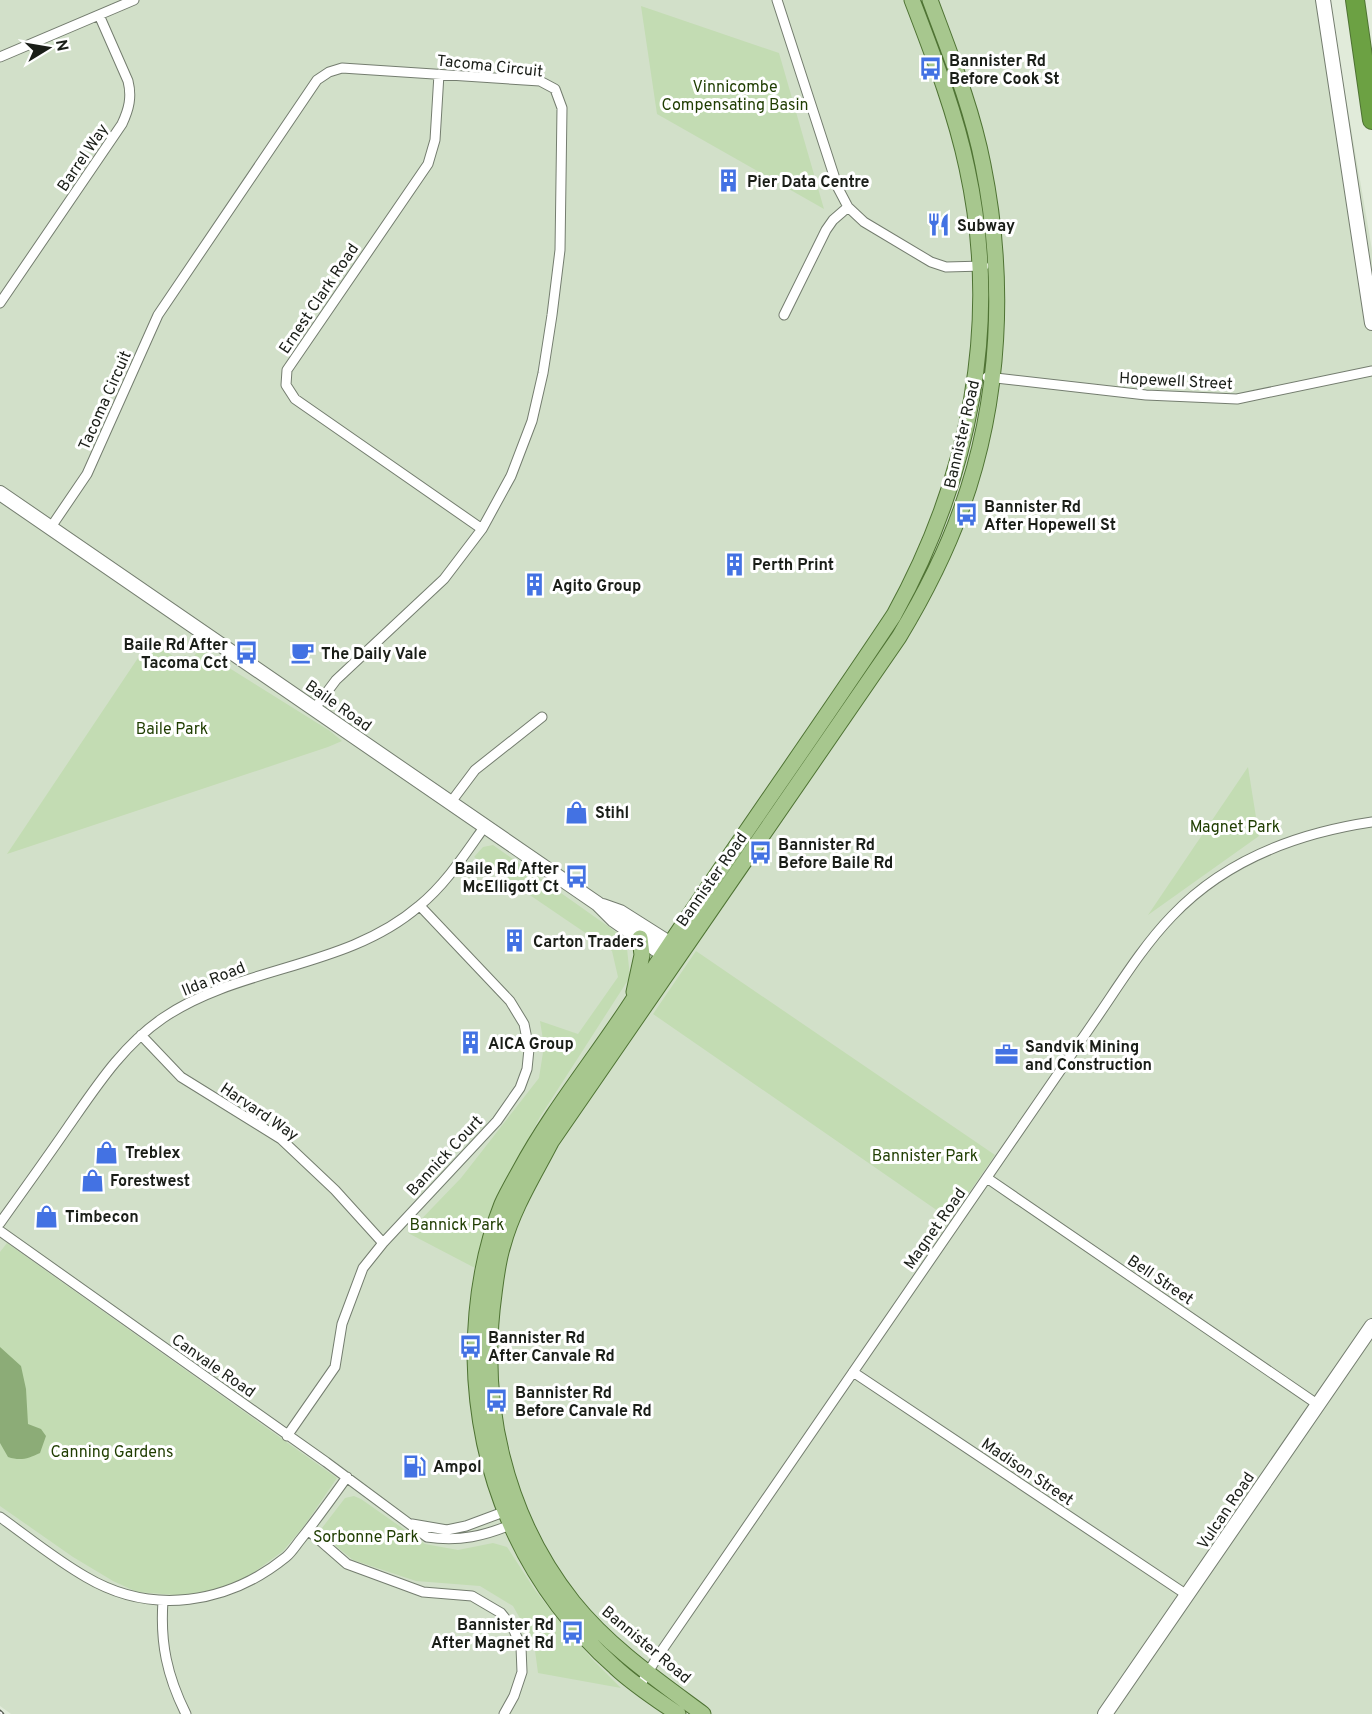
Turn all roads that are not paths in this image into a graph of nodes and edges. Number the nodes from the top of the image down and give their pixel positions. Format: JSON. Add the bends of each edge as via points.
{"nodes":[{"id":1,"x":134,"y":0,"type":"edge"},
{"id":2,"x":777,"y":0,"type":"edge"},
{"id":3,"x":912,"y":0,"type":"edge"},
{"id":4,"x":930,"y":0,"type":"edge"},
{"id":5,"x":1323,"y":0,"type":"edge"},
{"id":6,"x":1355,"y":0,"type":"edge"},
{"id":7,"x":99,"y":15,"type":"junction"},
{"id":8,"x":0,"y":57,"type":"edge"},
{"id":9,"x":439,"y":74,"type":"junction"},
{"id":10,"x":1372,"y":120,"type":"edge"},
{"id":11,"x":848,"y":207,"type":"junction"},
{"id":12,"x":996,"y":266,"type":"junction"},
{"id":13,"x":979,"y":267,"type":"junction"},
{"id":14,"x":0,"y":303,"type":"edge"},
{"id":15,"x":784,"y":315,"type":"dead end"},
{"id":16,"x":1372,"y":323,"type":"edge"},
{"id":17,"x":1372,"y":371,"type":"edge"},
{"id":18,"x":976,"y":375,"type":"junction"},
{"id":19,"x":992,"y":377,"type":"junction"},
{"id":20,"x":1,"y":496,"type":"edge"},
{"id":21,"x":51,"y":527,"type":"junction"},
{"id":22,"x":482,"y":529,"type":"junction"},
{"id":23,"x":315,"y":708,"type":"junction"},
{"id":24,"x":542,"y":717,"type":"dead end"},
{"id":25,"x":451,"y":802,"type":"junction"},
{"id":26,"x":1372,"y":822,"type":"edge"},
{"id":27,"x":485,"y":826,"type":"junction"},
{"id":28,"x":598,"y":904,"type":"junction"},
{"id":29,"x":420,"y":906,"type":"junction"},
{"id":30,"x":640,"y":938,"type":"junction"},
{"id":31,"x":672,"y":953,"type":"junction"},
{"id":32,"x":633,"y":1001,"type":"junction"},
{"id":33,"x":141,"y":1035,"type":"junction"},
{"id":34,"x":987,"y":1178,"type":"junction"},
{"id":35,"x":0,"y":1223,"type":"edge"},
{"id":36,"x":0,"y":1231,"type":"edge"},
{"id":37,"x":383,"y":1243,"type":"junction"},
{"id":38,"x":1372,"y":1326,"type":"edge"},
{"id":39,"x":853,"y":1372,"type":"junction"},
{"id":40,"x":1317,"y":1404,"type":"junction"},
{"id":41,"x":287,"y":1436,"type":"junction"},
{"id":42,"x":347,"y":1477,"type":"junction"},
{"id":43,"x":514,"y":1516,"type":"junction"},
{"id":44,"x":0,"y":1517,"type":"edge"},
{"id":45,"x":410,"y":1524,"type":"junction"},
{"id":46,"x":308,"y":1530,"type":"junction"},
{"id":47,"x":1187,"y":1595,"type":"junction"},
{"id":48,"x":163,"y":1600,"type":"junction"},
{"id":49,"x":647,"y":1672,"type":"junction"},
{"id":50,"x":639,"y":1687,"type":"junction"},
{"id":51,"x":186,"y":1714,"type":"edge"},
{"id":52,"x":504,"y":1714,"type":"edge"},
{"id":53,"x":678,"y":1714,"type":"edge"},
{"id":54,"x":704,"y":1714,"type":"edge"},
{"id":55,"x":1105,"y":1714,"type":"edge"}],
"edges":[{"from":1,"to":7,"type":"street"},
{"from":2,"to":11,"type":"street","via":[[838,188]]},
{"from":3,"to":13,"type":"main road","name":"Bannister Road","via":[[945,90],[967,168]]},
{"from":4,"to":12,"type":"main road","name":"Bannister Road","via":[[983,164]]},
{"from":5,"to":16,"type":"street"},
{"from":6,"to":10,"type":"highway"},
{"from":7,"to":8,"type":"street"},
{"from":7,"to":14,"type":"street","name":"Barrel Way","via":[[128,81],[129,111]]},
{"from":9,"to":21,"type":"street","name":"Tacoma Circuit","via":[[342,68],[317,80],[158,315],[87,474]]},
{"from":9,"to":22,"type":"street","name":"Tacoma Circuit","via":[[540,81],[555,89],[562,108],[560,250],[543,373],[532,421],[511,476]]},
{"from":9,"to":22,"type":"street","name":"Ernest Clark Road","via":[[435,140],[428,164],[287,370],[286,385],[295,399]]},
{"from":11,"to":13,"type":"street","via":[[864,222],[931,262],[946,267]]},
{"from":11,"to":15,"type":"street","via":[[826,230]]},
{"from":12,"to":13,"type":"street"},
{"from":12,"to":19,"type":"main road","name":"Bannister Road"},
{"from":13,"to":18,"type":"main road","name":"Bannister Road"},
{"from":17,"to":19,"type":"street","name":"Hopewell Street","via":[[1237,399],[1146,396]]},
{"from":18,"to":19,"type":"street","name":"Hopewell Street"},
{"from":18,"to":31,"type":"main road","name":"Bannister Road","via":[[955,474],[911,584]]},
{"from":19,"to":31,"type":"main road","name":"Bannister Road","via":[[967,492],[918,604],[862,692]]},
{"from":20,"to":21,"type":"street","name":"Baile Road"},
{"from":21,"to":23,"type":"street","name":"Baile Road"},
{"from":22,"to":23,"type":"street","name":"Tacoma Circuit","via":[[444,579],[336,680]]},
{"from":23,"to":25,"type":"street","name":"Baile Road"},
{"from":24,"to":25,"type":"street","via":[[475,770]]},
{"from":25,"to":27,"type":"street","name":"Baile Road"},
{"from":26,"to":34,"type":"street","name":"Magnet Road","via":[[1327,829],[1272,848],[1242,862],[1192,897],[1148,944]]},
{"from":27,"to":28,"type":"street","name":"Baile Road"},
{"from":27,"to":29,"type":"street","name":"Ilda Road"},
{"from":28,"to":30,"type":"street","name":"Baile Road"},
{"from":28,"to":31,"type":"street","name":"Baile Road","via":[[620,912]]},
{"from":29,"to":33,"type":"street","name":"Ilda Road","via":[[387,929],[347,948],[185,1004]]},
{"from":29,"to":37,"type":"street","name":"Bannick Court","via":[[510,1001],[524,1024],[529,1049],[527,1069],[520,1088],[497,1120]]},
{"from":30,"to":31,"type":"street","name":"Baile Road"},
{"from":30,"to":32,"type":"main road","via":[[642,956]]},
{"from":31,"to":32,"type":"main road","name":"Bannister Road"},
{"from":31,"to":43,"type":"main road","name":"Bannister Road","via":[[551,1142],[502,1245],[490,1321],[490,1385]]},
{"from":32,"to":43,"type":"main road","name":"Bannister Road","via":[[539,1134],[502,1204],[483,1274],[476,1320],[476,1384],[482,1435]]},
{"from":33,"to":35,"type":"street","name":"Ilda Road","via":[[105,1075]]},
{"from":33,"to":37,"type":"street","name":"Harvard Way","via":[[181,1077],[281,1139]]},
{"from":34,"to":39,"type":"street","name":"Magnet Road"},
{"from":34,"to":40,"type":"street","name":"Bell Street"},
{"from":36,"to":41,"type":"street","name":"Canvale Road"},
{"from":37,"to":41,"type":"street","name":"Bannick Court","via":[[357,1280],[342,1324],[335,1367]]},
{"from":38,"to":40,"type":"street","name":"Vulcan Road"},
{"from":39,"to":47,"type":"street","name":"Madison Street"},
{"from":39,"to":49,"type":"street","name":"Magnet Road"},
{"from":40,"to":47,"type":"street","name":"Vulcan Road"},
{"from":41,"to":42,"type":"street","name":"Canvale Road"},
{"from":42,"to":45,"type":"street","name":"Canvale Road"},
{"from":42,"to":46,"type":"street"},
{"from":43,"to":45,"type":"street","name":"Canvale Road","via":[[447,1530]]},
{"from":43,"to":45,"type":"street","name":"Canvale Road","via":[[479,1535],[447,1540],[427,1537]]},
{"from":43,"to":49,"type":"main road","name":"Bannister Road","via":[[573,1602]]},
{"from":43,"to":50,"type":"main road","name":"Bannister Road","via":[[528,1560],[560,1608],[597,1650]]},
{"from":44,"to":48,"type":"street","via":[[87,1578],[130,1596]]},
{"from":46,"to":48,"type":"street","via":[[287,1556],[239,1586],[189,1600]]},
{"from":46,"to":52,"type":"street","via":[[347,1564],[423,1592],[472,1596],[501,1613],[521,1647],[522,1672]]},
{"from":47,"to":55,"type":"street","name":"Vulcan Road"},
{"from":48,"to":51,"type":"street","via":[[163,1644],[172,1686]]},
{"from":49,"to":50,"type":"street","name":"Magnet Road"},
{"from":49,"to":54,"type":"main road","name":"Bannister Road"},
{"from":50,"to":53,"type":"main road","name":"Bannister Road"}]}
